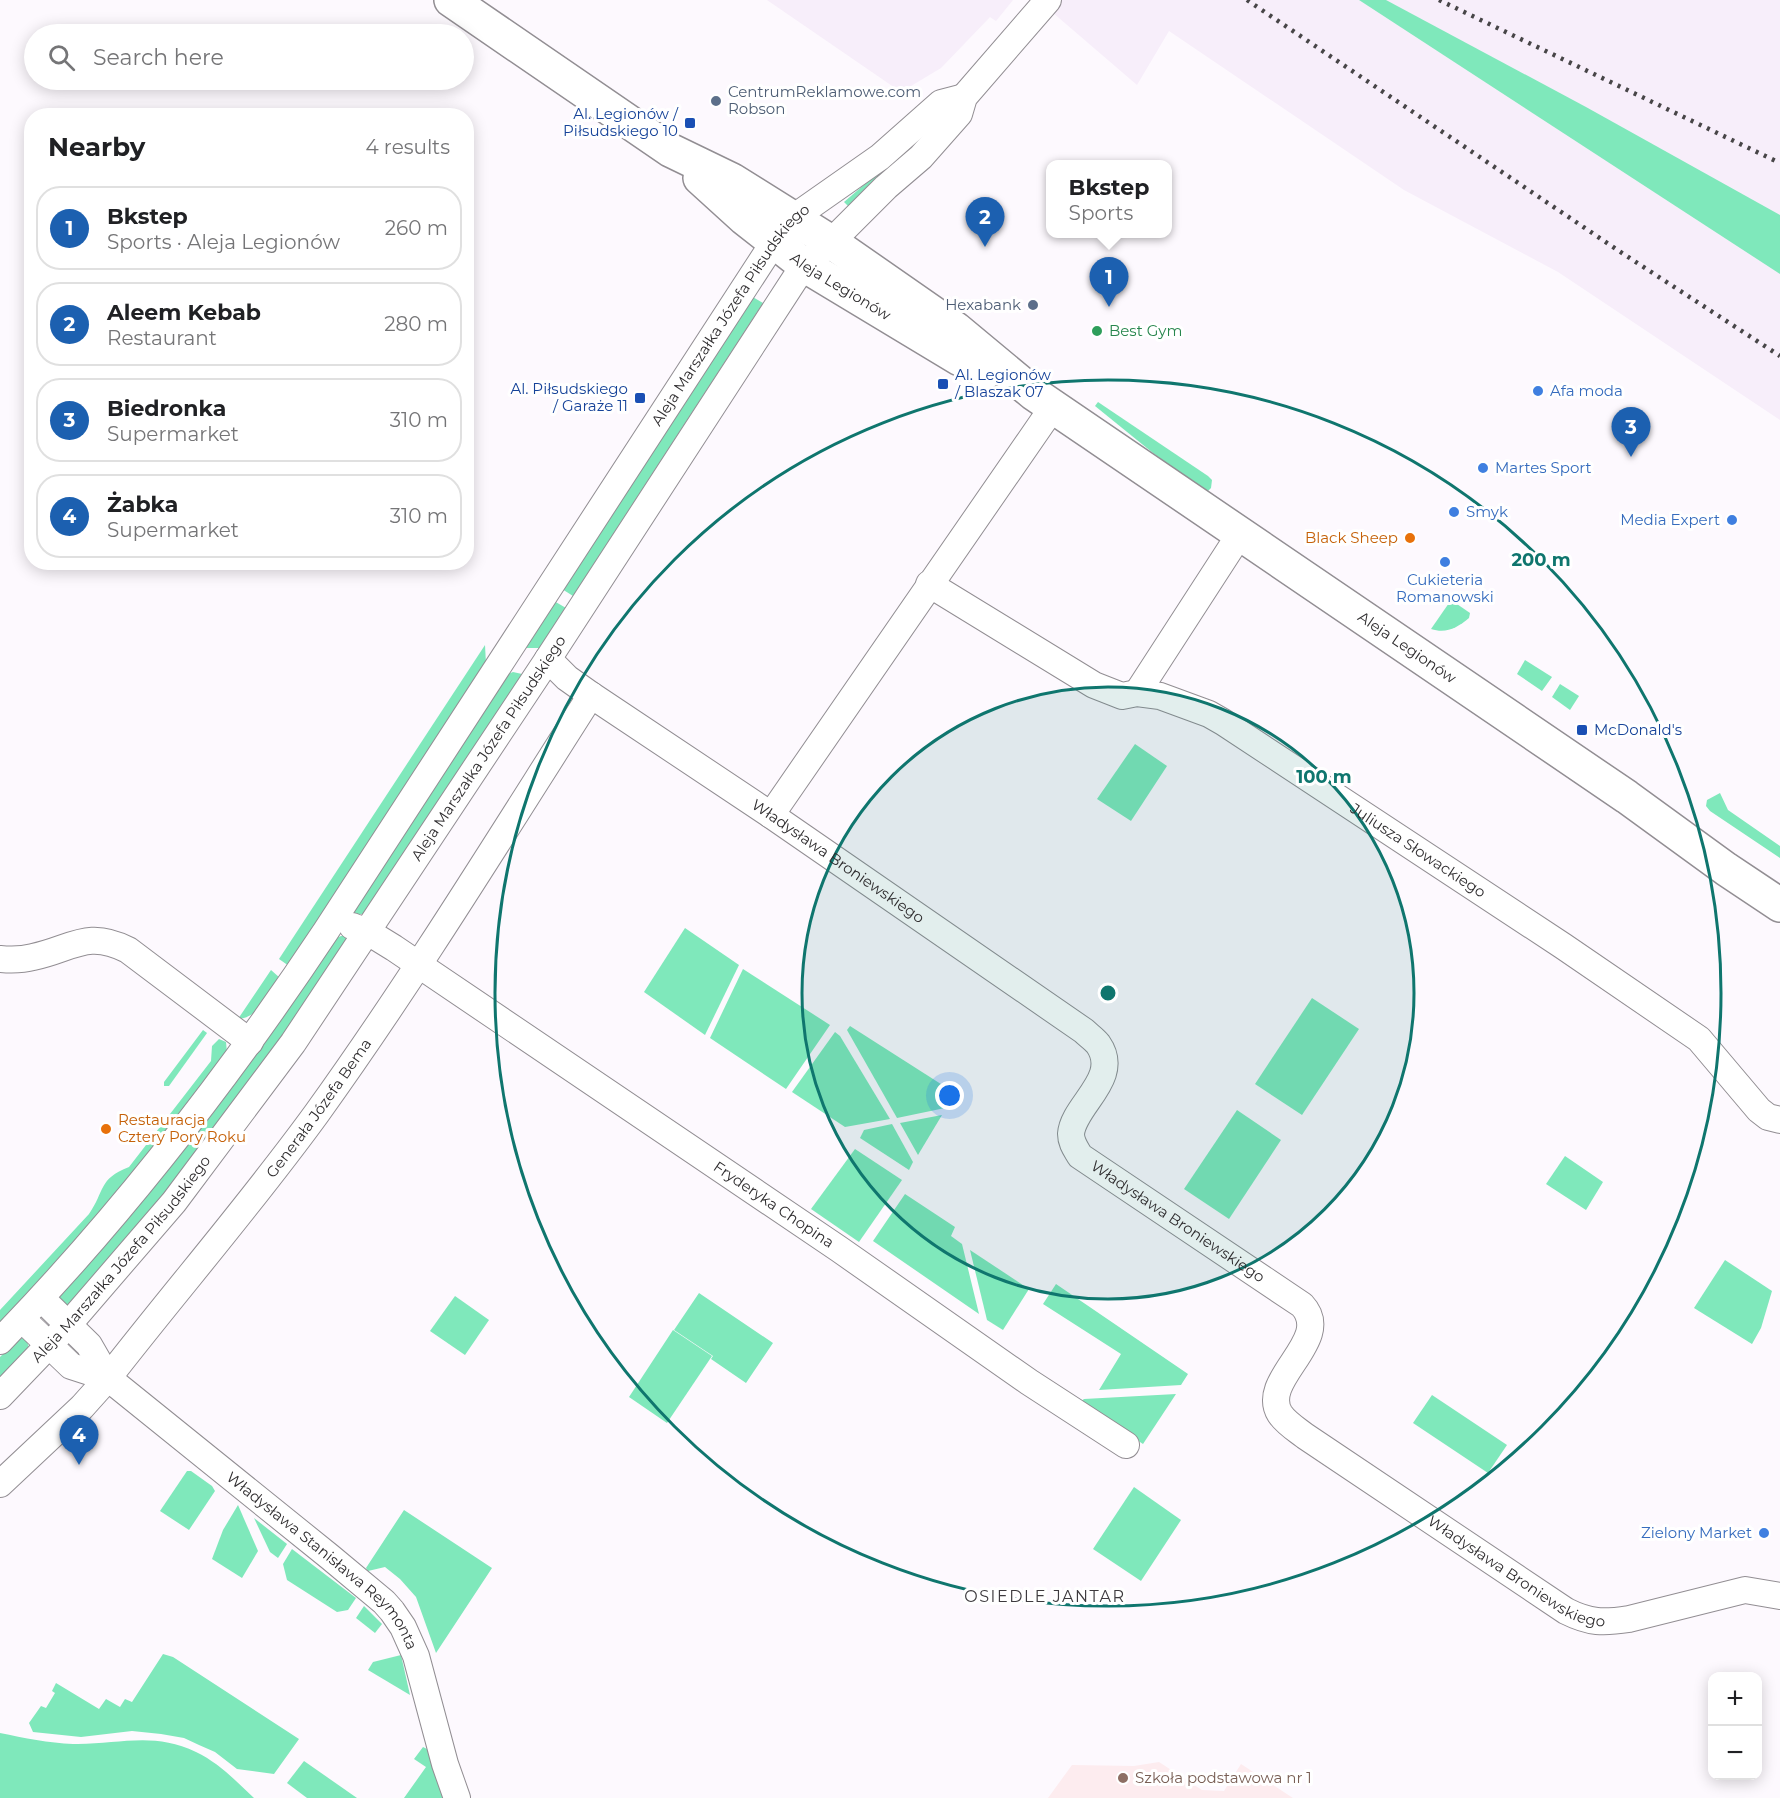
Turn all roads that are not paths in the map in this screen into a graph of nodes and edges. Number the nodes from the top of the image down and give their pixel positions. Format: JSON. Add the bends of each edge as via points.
{"nodes":[{"id":1,"x":451,"y":0,"type":"edge"},
{"id":2,"x":1048,"y":0,"type":"edge"},
{"id":3,"x":964,"y":97,"type":"junction"},
{"id":4,"x":784,"y":230,"type":"junction"},
{"id":5,"x":831,"y":242,"type":"junction"},
{"id":6,"x":804,"y":265,"type":"junction"},
{"id":7,"x":1043,"y":400,"type":"junction"},
{"id":8,"x":1240,"y":534,"type":"junction"},
{"id":9,"x":930,"y":584,"type":"junction"},
{"id":10,"x":548,"y":659,"type":"junction"},
{"id":11,"x":1137,"y":693,"type":"junction"},
{"id":12,"x":591,"y":695,"type":"junction"},
{"id":13,"x":771,"y":815,"type":"junction"},
{"id":14,"x":1780,"y":905,"type":"edge"},
{"id":15,"x":332,"y":921,"type":"junction"},
{"id":16,"x":368,"y":932,"type":"junction"},
{"id":17,"x":0,"y":959,"type":"edge"},
{"id":18,"x":418,"y":965,"type":"junction"},
{"id":19,"x":250,"y":1042,"type":"junction"},
{"id":20,"x":1780,"y":1120,"type":"edge"},
{"id":21,"x":41,"y":1298,"type":"junction"},
{"id":22,"x":21,"y":1318,"type":"junction"},
{"id":23,"x":68,"y":1326,"type":"junction"},
{"id":24,"x":0,"y":1341,"type":"edge"},
{"id":25,"x":49,"y":1345,"type":"junction"},
{"id":26,"x":108,"y":1378,"type":"junction"},
{"id":27,"x":0,"y":1396,"type":"edge"},
{"id":28,"x":1126,"y":1445,"type":"dead end"},
{"id":29,"x":0,"y":1484,"type":"edge"},
{"id":30,"x":1780,"y":1596,"type":"edge"},
{"id":31,"x":457,"y":1798,"type":"edge"}],
"edges":[{"from":1,"to":4,"type":"main road","name":"Aleja Legionów","via":[[670,150],[730,206]]},
{"from":2,"to":3,"type":"street","name":"Aleja Marszałka Józefa Piłsudskiego"},
{"from":3,"to":4,"type":"street","name":"Aleja Marszałka Józefa Piłsudskiego","via":[[941,103],[880,157]]},
{"from":3,"to":5,"type":"street","name":"Aleja Marszałka Józefa Piłsudskiego","via":[[959,114],[921,157]]},
{"from":4,"to":5,"type":"main road","name":"Aleja Legionów"},
{"from":4,"to":6,"type":"main road","name":"Aleja Legionów"},
{"from":4,"to":15,"type":"street","name":"Aleja Marszałka Józefa Piłsudskiego"},
{"from":5,"to":6,"type":"street","name":"Aleja Marszałka Józefa Piłsudskiego"},
{"from":5,"to":7,"type":"main road","name":"Aleja Legionów","via":[[957,329]]},
{"from":6,"to":7,"type":"main road","name":"Aleja Legionów","via":[[960,359]]},
{"from":6,"to":10,"type":"street","name":"Aleja Marszałka Józefa Piłsudskiego"},
{"from":7,"to":8,"type":"main road","name":"Aleja Legionów"},
{"from":7,"to":9,"type":"street"},
{"from":8,"to":11,"type":"street"},
{"from":8,"to":14,"type":"main road","name":"Aleja Legionów","via":[[1627,796]]},
{"from":9,"to":11,"type":"street","name":"Juliusza Słowackiego","via":[[1094,685],[1122,696]]},
{"from":9,"to":13,"type":"street"},
{"from":10,"to":12,"type":"street","name":"Władysława Broniewskiego"},
{"from":10,"to":16,"type":"street","name":"Aleja Marszałka Józefa Piłsudskiego"},
{"from":11,"to":20,"type":"street","name":"Juliusza Słowackiego","via":[[1160,696],[1223,722],[1563,946],[1698,1039],[1759,1110]]},
{"from":12,"to":13,"type":"street","name":"Władysława Broniewskiego"},
{"from":12,"to":18,"type":"street","name":"Generała Józefa Bema"},
{"from":13,"to":30,"type":"street","name":"Władysława Broniewskiego","via":[[1098,1044],[1103,1058],[1100,1083],[1073,1126],[1074,1146],[1080,1156],[1308,1311],[1311,1317],[1307,1340],[1277,1391],[1276,1403],[1287,1422],[1305,1436],[1566,1611],[1586,1620],[1629,1619],[1745,1590]]},
{"from":15,"to":16,"type":"street","name":"Fryderyka Chopina"},
{"from":15,"to":19,"type":"street","name":"Aleja Marszałka Józefa Piłsudskiego"},
{"from":16,"to":18,"type":"street","name":"Fryderyka Chopina"},
{"from":16,"to":23,"type":"street","name":"Aleja Marszałka Józefa Piłsudskiego","via":[[222,1141]]},
{"from":17,"to":19,"type":"street","via":[[32,957],[84,941],[107,940],[128,950]]},
{"from":18,"to":26,"type":"street","name":"Generała Józefa Bema","via":[[268,1179]]},
{"from":18,"to":28,"type":"street","name":"Fryderyka Chopina"},
{"from":19,"to":21,"type":"street","name":"Aleja Marszałka Józefa Piłsudskiego","via":[[130,1196]]},
{"from":21,"to":22,"type":"street","name":"Aleja Marszałka Józefa Piłsudskiego"},
{"from":21,"to":23,"type":"street","name":"Władysława Stanisława Reymonta"},
{"from":22,"to":24,"type":"street","name":"Aleja Marszałka Józefa Piłsudskiego"},
{"from":22,"to":25,"type":"street","name":"Władysława Stanisława Reymonta"},
{"from":23,"to":25,"type":"street","name":"Aleja Marszałka Józefa Piłsudskiego"},
{"from":23,"to":26,"type":"street","name":"Władysława Stanisława Reymonta","via":[[89,1345]]},
{"from":25,"to":26,"type":"street","name":"Władysława Stanisława Reymonta","via":[[72,1366]]},
{"from":25,"to":27,"type":"street","name":"Aleja Marszałka Józefa Piłsudskiego"},
{"from":26,"to":29,"type":"street","name":"Generała Józefa Bema"},
{"from":26,"to":31,"type":"street","name":"Władysława Stanisława Reymonta","via":[[392,1611],[416,1656]]}]}
